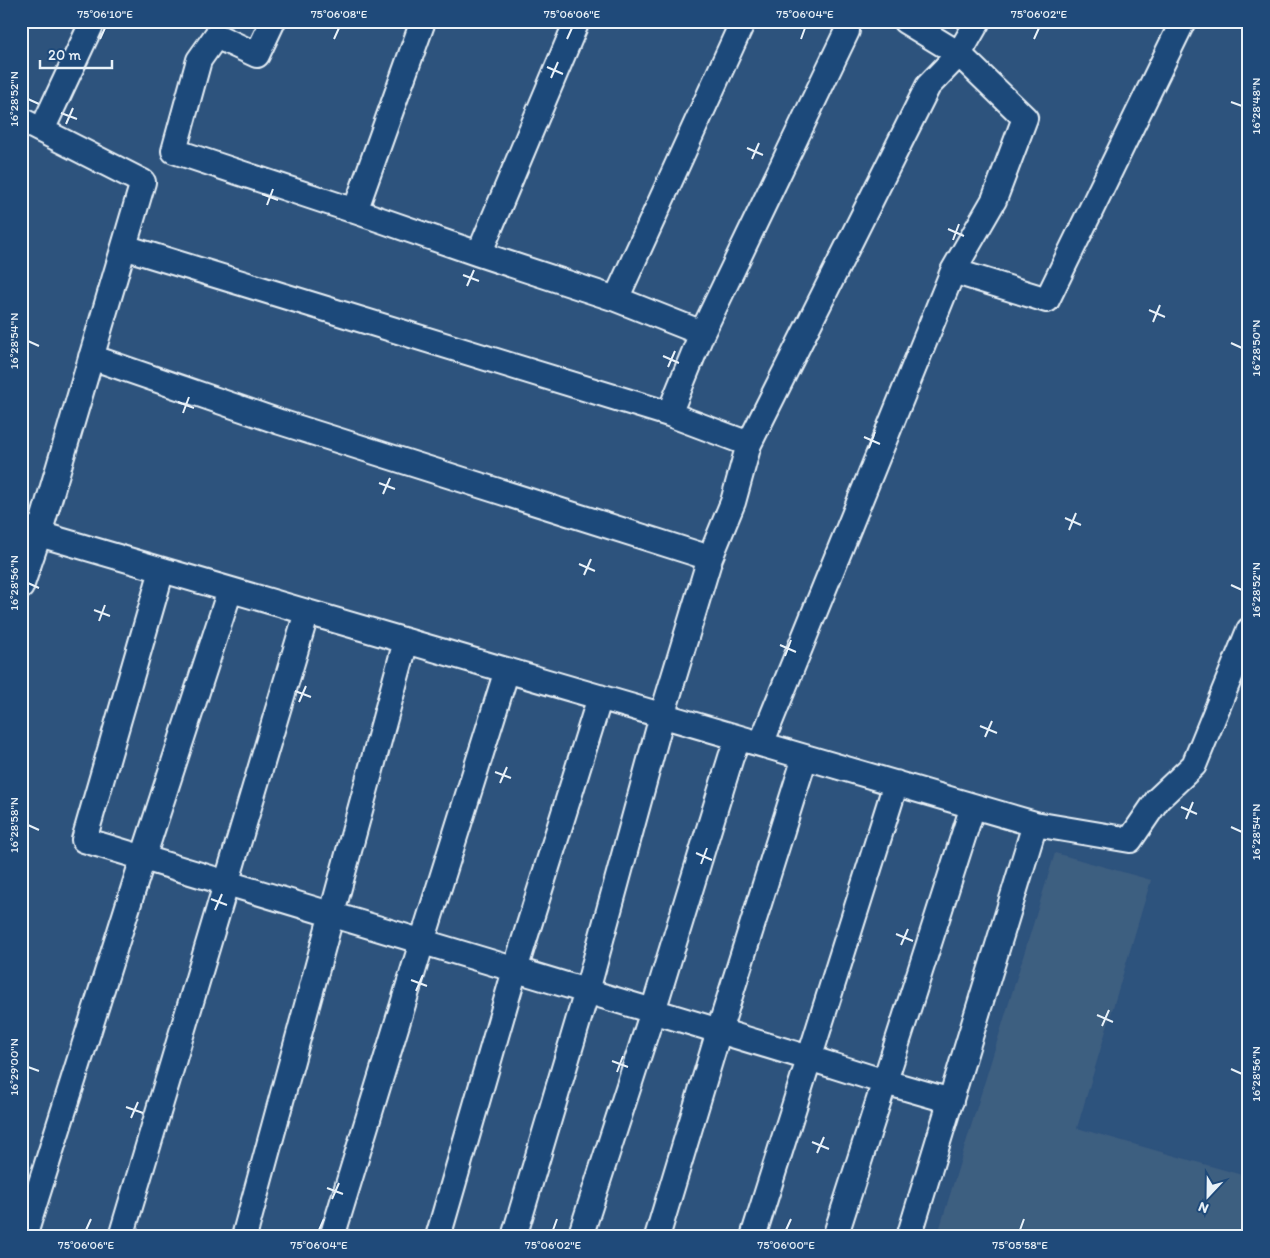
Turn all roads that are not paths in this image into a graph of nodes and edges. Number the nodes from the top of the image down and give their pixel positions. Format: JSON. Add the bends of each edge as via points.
{"nodes":[{"id":1,"x":93,"y":21,"type":"edge"},
{"id":2,"x":273,"y":21,"type":"edge"},
{"id":3,"x":423,"y":21,"type":"edge"},
{"id":4,"x":577,"y":21,"type":"edge"},
{"id":5,"x":743,"y":21,"type":"edge"},
{"id":6,"x":847,"y":21,"type":"edge"},
{"id":7,"x":905,"y":21,"type":"edge"},
{"id":8,"x":978,"y":21,"type":"edge"},
{"id":9,"x":1183,"y":21,"type":"edge"},
{"id":10,"x":959,"y":54,"type":"junction"},
{"id":11,"x":21,"y":120,"type":"edge"},
{"id":12,"x":42,"y":130,"type":"junction"},
{"id":13,"x":354,"y":211,"type":"junction"},
{"id":14,"x":124,"y":247,"type":"junction"},
{"id":15,"x":479,"y":254,"type":"junction"},
{"id":16,"x":953,"y":271,"type":"junction"},
{"id":17,"x":616,"y":299,"type":"junction"},
{"id":18,"x":702,"y":333,"type":"junction"},
{"id":19,"x":91,"y":357,"type":"junction"},
{"id":20,"x":669,"y":414,"type":"junction"},
{"id":21,"x":749,"y":444,"type":"junction"},
{"id":22,"x":30,"y":530,"type":"edge"},
{"id":23,"x":710,"y":558,"type":"junction"},
{"id":24,"x":162,"y":570,"type":"junction"},
{"id":25,"x":21,"y":587,"type":"edge"},
{"id":26,"x":230,"y":590,"type":"junction"},
{"id":27,"x":307,"y":612,"type":"junction"},
{"id":28,"x":1249,"y":630,"type":"edge"},
{"id":29,"x":406,"y":641,"type":"junction"},
{"id":30,"x":507,"y":670,"type":"junction"},
{"id":31,"x":600,"y":697,"type":"junction"},
{"id":32,"x":662,"y":716,"type":"junction"},
{"id":33,"x":750,"y":741,"type":"junction"},
{"id":34,"x":805,"y":757,"type":"junction"},
{"id":35,"x":896,"y":783,"type":"junction"},
{"id":36,"x":973,"y":806,"type":"junction"},
{"id":37,"x":1035,"y":824,"type":"junction"},
{"id":38,"x":143,"y":858,"type":"junction"},
{"id":39,"x":227,"y":883,"type":"junction"},
{"id":40,"x":332,"y":915,"type":"junction"},
{"id":41,"x":422,"y":942,"type":"junction"},
{"id":42,"x":515,"y":970,"type":"junction"},
{"id":43,"x":587,"y":991,"type":"junction"},
{"id":44,"x":653,"y":1011,"type":"junction"},
{"id":45,"x":719,"y":1031,"type":"junction"},
{"id":46,"x":809,"y":1058,"type":"junction"},
{"id":47,"x":885,"y":1082,"type":"junction"},
{"id":48,"x":951,"y":1101,"type":"junction"},
{"id":49,"x":24,"y":1237,"type":"edge"},
{"id":50,"x":122,"y":1237,"type":"edge"},
{"id":51,"x":244,"y":1237,"type":"edge"},
{"id":52,"x":332,"y":1237,"type":"edge"},
{"id":53,"x":438,"y":1237,"type":"edge"},
{"id":54,"x":514,"y":1237,"type":"edge"},
{"id":55,"x":580,"y":1237,"type":"edge"},
{"id":56,"x":657,"y":1237,"type":"edge"},
{"id":57,"x":753,"y":1237,"type":"edge"},
{"id":58,"x":835,"y":1237,"type":"edge"},
{"id":59,"x":909,"y":1237,"type":"edge"}],
"edges":[{"from":1,"to":12,"type":"street"},
{"from":2,"to":13,"type":"street","via":[[257,54],[216,36],[199,60],[174,151]]},
{"from":3,"to":13,"type":"street"},
{"from":4,"to":15,"type":"street"},
{"from":5,"to":17,"type":"street"},
{"from":6,"to":18,"type":"street","via":[[846,31]]},
{"from":7,"to":10,"type":"street"},
{"from":8,"to":10,"type":"street"},
{"from":9,"to":16,"type":"street","via":[[1046,300]]},
{"from":10,"to":16,"type":"street","via":[[1025,118],[994,200]]},
{"from":10,"to":21,"type":"street","via":[[928,86]]},
{"from":11,"to":12,"type":"street"},
{"from":12,"to":14,"type":"street","via":[[143,182]]},
{"from":13,"to":15,"type":"street"},
{"from":14,"to":19,"type":"street"},
{"from":14,"to":20,"type":"street"},
{"from":15,"to":17,"type":"street"},
{"from":16,"to":33,"type":"street"},
{"from":17,"to":18,"type":"street"},
{"from":18,"to":20,"type":"street"},
{"from":19,"to":22,"type":"street"},
{"from":19,"to":23,"type":"street","via":[[280,422]]},
{"from":20,"to":21,"type":"street"},
{"from":21,"to":23,"type":"street","via":[[734,502]]},
{"from":22,"to":24,"type":"street"},
{"from":22,"to":25,"type":"street"},
{"from":23,"to":32,"type":"street"},
{"from":24,"to":26,"type":"street"},
{"from":24,"to":38,"type":"street","via":[[84,840]]},
{"from":26,"to":27,"type":"street"},
{"from":26,"to":38,"type":"street"},
{"from":27,"to":29,"type":"street"},
{"from":27,"to":39,"type":"street"},
{"from":28,"to":37,"type":"street","via":[[1194,765],[1158,799],[1130,840]]},
{"from":29,"to":30,"type":"street"},
{"from":29,"to":40,"type":"street"},
{"from":30,"to":31,"type":"street"},
{"from":30,"to":41,"type":"street"},
{"from":31,"to":32,"type":"street"},
{"from":31,"to":42,"type":"street"},
{"from":32,"to":33,"type":"street"},
{"from":32,"to":43,"type":"street"},
{"from":33,"to":34,"type":"street"},
{"from":33,"to":44,"type":"street","via":[[731,757]]},
{"from":34,"to":35,"type":"street"},
{"from":34,"to":45,"type":"street"},
{"from":35,"to":36,"type":"street"},
{"from":35,"to":46,"type":"street"},
{"from":36,"to":37,"type":"street"},
{"from":36,"to":47,"type":"street"},
{"from":37,"to":48,"type":"street"},
{"from":38,"to":39,"type":"street"},
{"from":38,"to":49,"type":"street"},
{"from":39,"to":40,"type":"street"},
{"from":39,"to":50,"type":"street"},
{"from":40,"to":41,"type":"street"},
{"from":40,"to":51,"type":"street"},
{"from":41,"to":42,"type":"street"},
{"from":41,"to":52,"type":"street"},
{"from":42,"to":43,"type":"street"},
{"from":42,"to":53,"type":"street"},
{"from":43,"to":44,"type":"street"},
{"from":43,"to":54,"type":"street"},
{"from":44,"to":45,"type":"street"},
{"from":44,"to":55,"type":"street"},
{"from":45,"to":46,"type":"street"},
{"from":45,"to":56,"type":"street"},
{"from":46,"to":47,"type":"street"},
{"from":46,"to":57,"type":"street"},
{"from":47,"to":48,"type":"street"},
{"from":47,"to":58,"type":"street"},
{"from":48,"to":59,"type":"street"}]}
